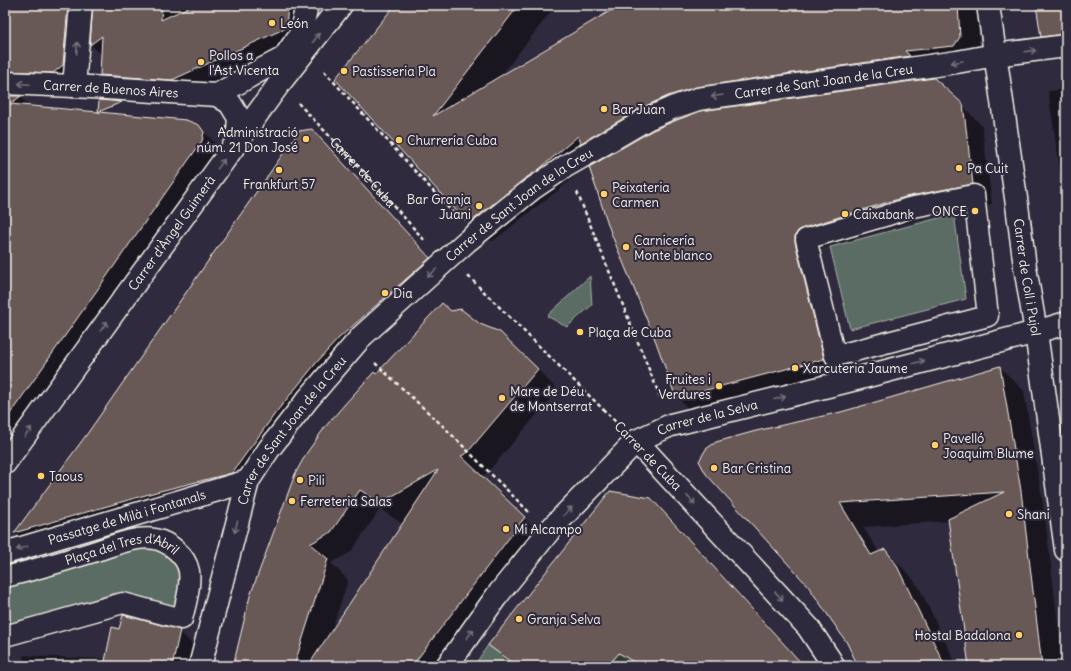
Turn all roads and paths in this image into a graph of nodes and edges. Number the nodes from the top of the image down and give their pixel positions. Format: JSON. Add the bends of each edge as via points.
{"nodes":[{"id":1,"x":81,"y":5,"type":"edge"},
{"id":2,"x":307,"y":5,"type":"edge"},
{"id":3,"x":341,"y":5,"type":"edge"},
{"id":4,"x":988,"y":5,"type":"edge"},
{"id":5,"x":1066,"y":46,"type":"edge"},
{"id":6,"x":306,"y":51,"type":"junction"},
{"id":7,"x":995,"y":55,"type":"junction"},
{"id":8,"x":5,"y":83,"type":"edge"},
{"id":9,"x":279,"y":84,"type":"junction"},
{"id":10,"x":74,"y":86,"type":"junction"},
{"id":11,"x":216,"y":95,"type":"junction"},
{"id":12,"x":237,"y":143,"type":"junction"},
{"id":13,"x":566,"y":166,"type":"junction"},
{"id":14,"x":474,"y":235,"type":"junction"},
{"id":15,"x":806,"y":239,"type":"joint"},
{"id":16,"x":447,"y":259,"type":"junction"},
{"id":17,"x":1066,"y":323,"type":"edge"},
{"id":18,"x":1036,"y":332,"type":"junction"},
{"id":19,"x":356,"y":344,"type":"junction"},
{"id":20,"x":671,"y":424,"type":"junction"},
{"id":21,"x":636,"y":441,"type":"junction"},
{"id":22,"x":5,"y":463,"type":"edge"},
{"id":23,"x":248,"y":481,"type":"junction"},
{"id":24,"x":549,"y":531,"type":"junction"},
{"id":25,"x":1066,"y":550,"type":"edge"},
{"id":26,"x":5,"y":553,"type":"edge"},
{"id":27,"x":5,"y":577,"type":"edge"},
{"id":28,"x":5,"y":636,"type":"edge"},
{"id":29,"x":200,"y":666,"type":"edge"},
{"id":30,"x":447,"y":666,"type":"edge"},
{"id":31,"x":833,"y":666,"type":"edge"}],
"edges":[{"from":10,"to":1,"type":"street","one_way":true},
{"from":2,"to":11,"type":"street","via":[[300,35],[284,58]]},
{"from":6,"to":3,"type":"street","name":"Carrer d'Àngel Guimerà","one_way":true},
{"from":4,"to":7,"type":"street","name":"Carrer de Coll i Pujol"},
{"from":7,"to":5,"type":"street","name":"Carrer de Sant Joan de la Creu","one_way":true},
{"from":6,"to":9,"type":"street","name":"Carrer d'Àngel Guimerà"},
{"from":6,"to":14,"type":"path"},
{"from":7,"to":13,"type":"street","name":"Carrer de Sant Joan de la Creu","one_way":true,"via":[[698,99],[647,119]]},
{"from":7,"to":18,"type":"street","name":"Carrer de Coll i Pujol"},
{"from":10,"to":8,"type":"street","name":"Carrer de Buenos Aires","one_way":true},
{"from":9,"to":12,"type":"street","name":"Carrer d'Àngel Guimerà"},
{"from":9,"to":16,"type":"path","name":"Carrer de Cuba"},
{"from":10,"to":11,"type":"street","name":"Carrer de Buenos Aires"},
{"from":11,"to":12,"type":"street","via":[[230,103],[239,118]]},
{"from":22,"to":12,"type":"street","name":"Carrer d'Àngel Guimerà","one_way":true},
{"from":13,"to":14,"type":"street","name":"Carrer de Sant Joan de la Creu","via":[[532,188]]},
{"from":13,"to":20,"type":"path"},
{"from":14,"to":16,"type":"street","name":"Carrer de Sant Joan de la Creu"},
{"from":15,"to":15,"type":"street","via":[[909,208],[974,195],[988,316],[835,356]]},
{"from":16,"to":19,"type":"street","name":"Carrer de Sant Joan de la Creu","one_way":true},
{"from":16,"to":21,"type":"path","name":"Carrer de Cuba"},
{"from":17,"to":18,"type":"street","name":"Carrer de la Selva"},
{"from":20,"to":18,"type":"street","name":"Carrer de la Selva","one_way":true},
{"from":18,"to":25,"type":"street","name":"Carrer de Coll i Pujol"},
{"from":19,"to":23,"type":"street","name":"Carrer de Sant Joan de la Creu","via":[[308,398],[268,449]]},
{"from":19,"to":24,"type":"path"},
{"from":20,"to":21,"type":"street","name":"Carrer de la Selva"},
{"from":24,"to":21,"type":"street","name":"Carrer de la Selva","one_way":true},
{"from":21,"to":31,"type":"street","name":"Carrer de Cuba","one_way":true,"via":[[808,627]]},
{"from":23,"to":26,"type":"street","name":"Passatge de Milà i Fontanals","one_way":true},
{"from":23,"to":29,"type":"street","name":"Carrer de Sant Joan de la Creu","one_way":true},
{"from":30,"to":24,"type":"street","name":"Carrer de la Selva","one_way":true,"via":[[496,597]]},
{"from":27,"to":28,"type":"street","name":"Plaça del Tres d'Abril","via":[[128,541],[150,538],[167,544],[180,553],[186,563],[189,579],[182,619],[123,603]]}]}
